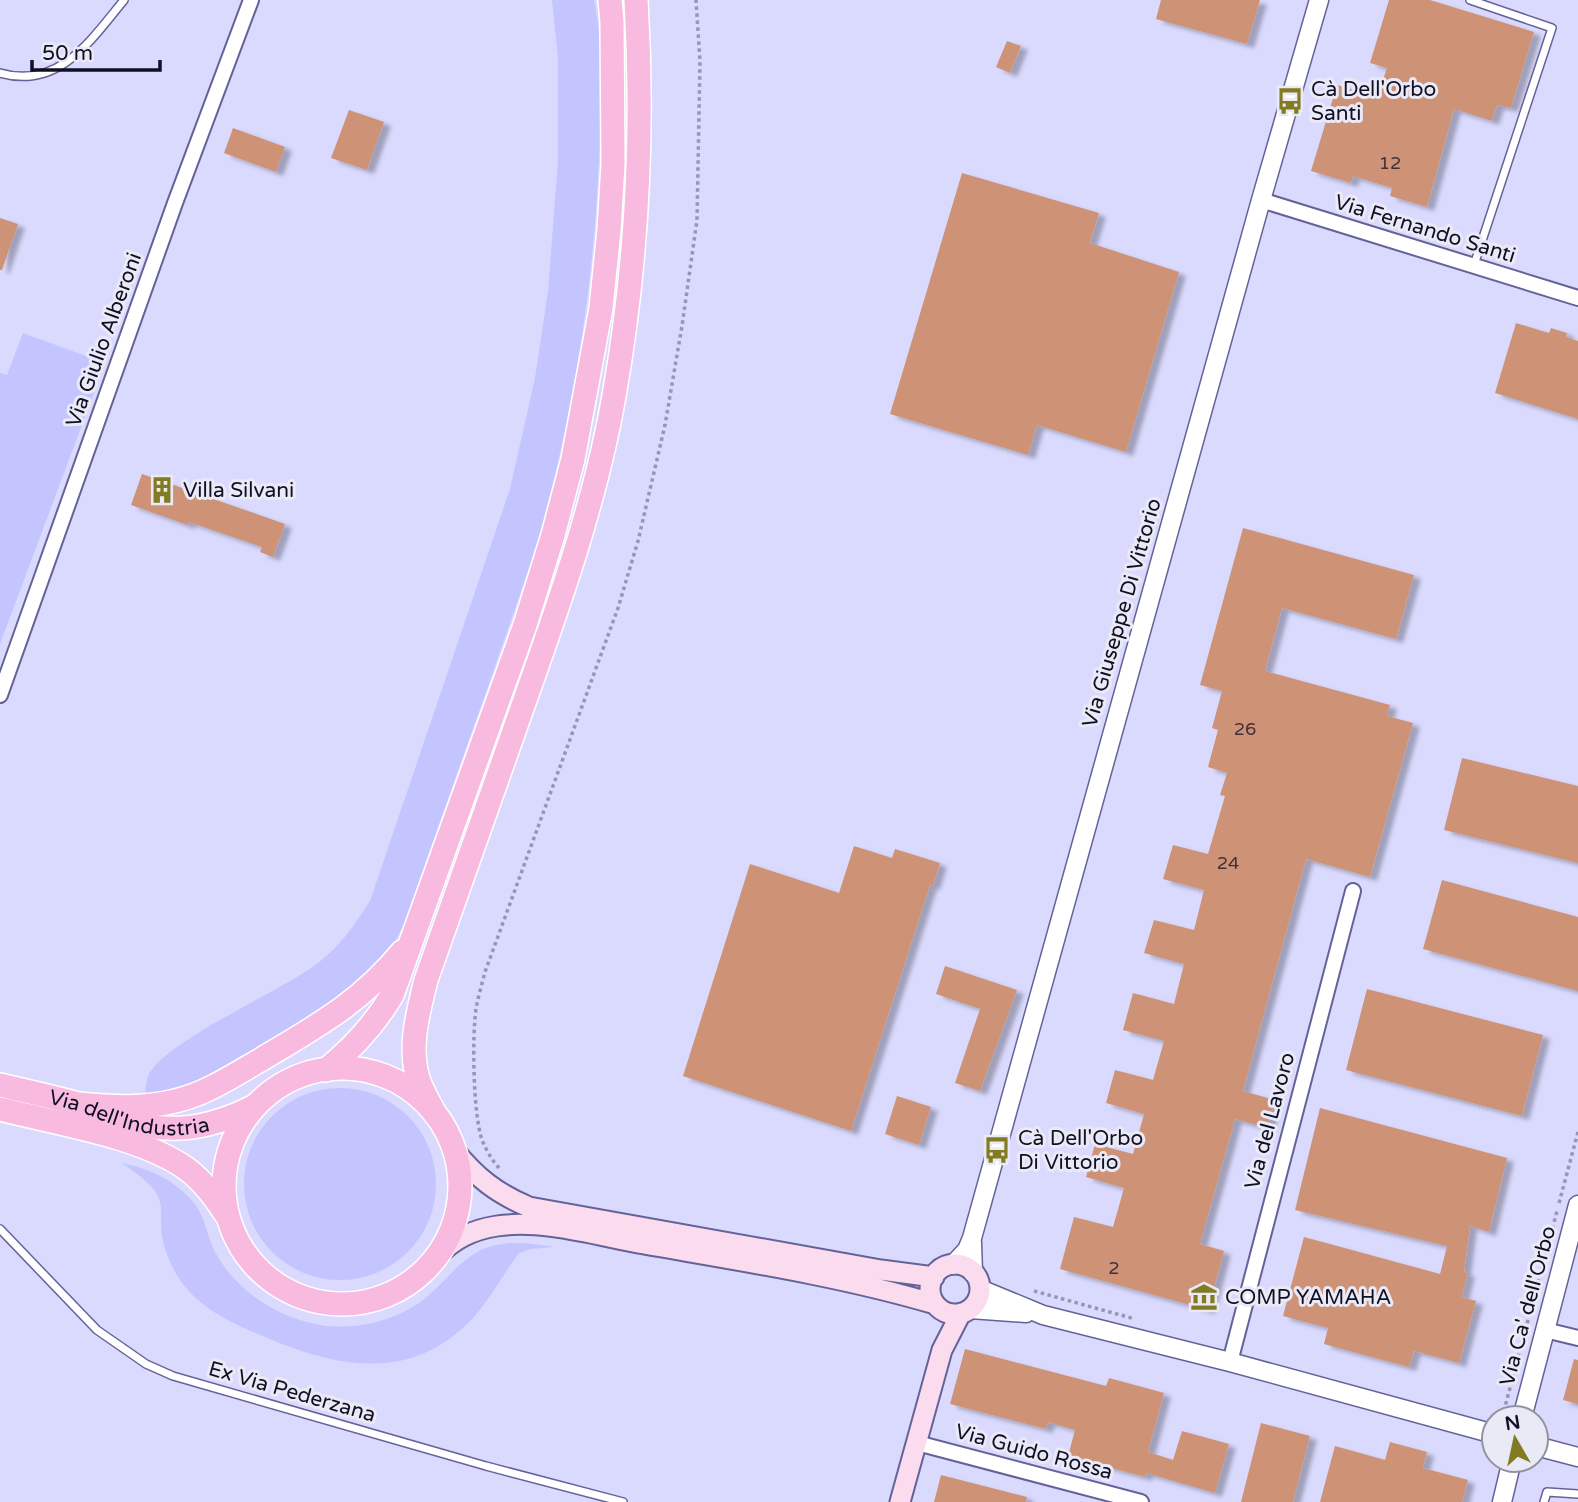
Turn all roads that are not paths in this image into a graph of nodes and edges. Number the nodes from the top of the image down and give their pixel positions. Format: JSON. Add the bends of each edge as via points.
{"nodes":[{"id":1,"x":124,"y":0,"type":"edge"},
{"id":2,"x":251,"y":0,"type":"edge"},
{"id":3,"x":610,"y":0,"type":"edge"},
{"id":4,"x":636,"y":0,"type":"edge"},
{"id":5,"x":1319,"y":0,"type":"edge"},
{"id":6,"x":1470,"y":0,"type":"edge"},
{"id":7,"x":2,"y":74,"type":"edge"},
{"id":8,"x":1261,"y":200,"type":"junction"},
{"id":9,"x":1474,"y":265,"type":"junction"},
{"id":10,"x":1578,"y":298,"type":"edge"},
{"id":11,"x":0,"y":695,"type":"edge"},
{"id":12,"x":1353,"y":891,"type":"dead end"},
{"id":13,"x":414,"y":938,"type":"junction"},
{"id":14,"x":326,"y":1070,"type":"junction"},
{"id":15,"x":0,"y":1085,"type":"edge"},
{"id":16,"x":79,"y":1104,"type":"junction"},
{"id":17,"x":256,"y":1105,"type":"junction"},
{"id":18,"x":0,"y":1110,"type":"edge"},
{"id":19,"x":435,"y":1114,"type":"junction"},
{"id":20,"x":454,"y":1150,"type":"junction"},
{"id":21,"x":1578,"y":1205,"type":"edge"},
{"id":22,"x":227,"y":1215,"type":"junction"},
{"id":23,"x":0,"y":1229,"type":"edge"},
{"id":24,"x":972,"y":1238,"type":"junction"},
{"id":25,"x":437,"y":1256,"type":"junction"},
{"id":26,"x":953,"y":1265,"type":"junction"},
{"id":27,"x":934,"y":1277,"type":"junction"},
{"id":28,"x":977,"y":1281,"type":"junction"},
{"id":29,"x":952,"y":1309,"type":"junction"},
{"id":30,"x":1043,"y":1315,"type":"junction"},
{"id":31,"x":1545,"y":1330,"type":"junction"},
{"id":32,"x":1578,"y":1338,"type":"edge"},
{"id":33,"x":1230,"y":1362,"type":"junction"},
{"id":34,"x":1526,"y":1404,"type":"edge"},
{"id":35,"x":1480,"y":1430,"type":"edge"},
{"id":36,"x":917,"y":1443,"type":"junction"},
{"id":37,"x":1550,"y":1450,"type":"edge"},
{"id":38,"x":1578,"y":1457,"type":"edge"},
{"id":39,"x":1509,"y":1474,"type":"edge"},
{"id":40,"x":1578,"y":1494,"type":"edge"},
{"id":41,"x":623,"y":1502,"type":"edge"},
{"id":42,"x":900,"y":1502,"type":"edge"},
{"id":43,"x":1141,"y":1502,"type":"edge"},
{"id":44,"x":1502,"y":1502,"type":"edge"},
{"id":45,"x":1544,"y":1502,"type":"edge"}],
"edges":[{"from":1,"to":7,"type":"lane","via":[[87,45],[63,65],[32,76]]},
{"from":2,"to":11,"type":"street","name":"Via Giulio Alberoni"},
{"from":3,"to":13,"type":"main road","via":[[609,230],[601,308],[573,459],[525,625]]},
{"from":4,"to":19,"type":"main road","via":[[639,163],[634,245],[614,398],[567,581],[426,980],[416,1021],[415,1054],[419,1081]]},
{"from":5,"to":8,"type":"street","name":"Via Giuseppe Di Vittorio"},
{"from":6,"to":9,"type":"lane","via":[[1552,28]]},
{"from":8,"to":9,"type":"street","name":"Via Fernando Santi"},
{"from":8,"to":24,"type":"street","name":"Via Giuseppe Di Vittorio"},
{"from":9,"to":10,"type":"street","name":"Via Fernando Santi"},
{"from":12,"to":33,"type":"street","name":"Via del Lavoro"},
{"from":13,"to":14,"type":"main road","via":[[381,1014]]},
{"from":13,"to":16,"type":"main road","via":[[386,972],[341,1012],[201,1093],[150,1106]]},
{"from":14,"to":17,"type":"main road","via":[[300,1076]]},
{"from":14,"to":19,"type":"main road","via":[[375,1073],[418,1096]]},
{"from":15,"to":16,"type":"main road","name":"Via dell'Industria"},
{"from":16,"to":17,"type":"main road","name":"Via dell'Industria","via":[[119,1120],[175,1129],[218,1122]]},
{"from":17,"to":22,"type":"main road","via":[[238,1129],[227,1157],[223,1186]]},
{"from":18,"to":22,"type":"main road","name":"Via dell'Industria","via":[[154,1150],[197,1177]]},
{"from":19,"to":20,"type":"main road"},
{"from":20,"to":25,"type":"main road","via":[[460,1178],[458,1205]]},
{"from":20,"to":27,"type":"main road","via":[[501,1195],[529,1207]]},
{"from":21,"to":31,"type":"street","name":"Via Ca' dell'Orbo"},
{"from":22,"to":25,"type":"main road","via":[[238,1243],[255,1267],[278,1286],[333,1304],[363,1302],[391,1293],[416,1278]]},
{"from":23,"to":41,"type":"lane","name":"Ex Via Pederzana","via":[[97,1330],[173,1376]]},
{"from":24,"to":26,"type":"street","name":"Via Giuseppe Di Vittorio"},
{"from":24,"to":28,"type":"street","name":"Via Giuseppe Di Vittorio"},
{"from":25,"to":29,"type":"main road","via":[[454,1240],[482,1228],[554,1228],[855,1282]]},
{"from":26,"to":27,"type":"main road"},
{"from":26,"to":28,"type":"main road","via":[[968,1268]]},
{"from":27,"to":29,"type":"main road","via":[[930,1290]]},
{"from":28,"to":29,"type":"main road","via":[[975,1304]]},
{"from":28,"to":30,"type":"street"},
{"from":29,"to":30,"type":"street"},
{"from":29,"to":36,"type":"main road"},
{"from":30,"to":33,"type":"street"},
{"from":31,"to":32,"type":"street"},
{"from":31,"to":34,"type":"street","name":"Via Ca' dell'Orbo"},
{"from":33,"to":35,"type":"street"},
{"from":36,"to":42,"type":"main road"},
{"from":36,"to":43,"type":"street","name":"Via Guido Rossa"},
{"from":37,"to":38,"type":"street"},
{"from":39,"to":44,"type":"street"},
{"from":40,"to":45,"type":"lane","via":[[1547,1492]]}]}
